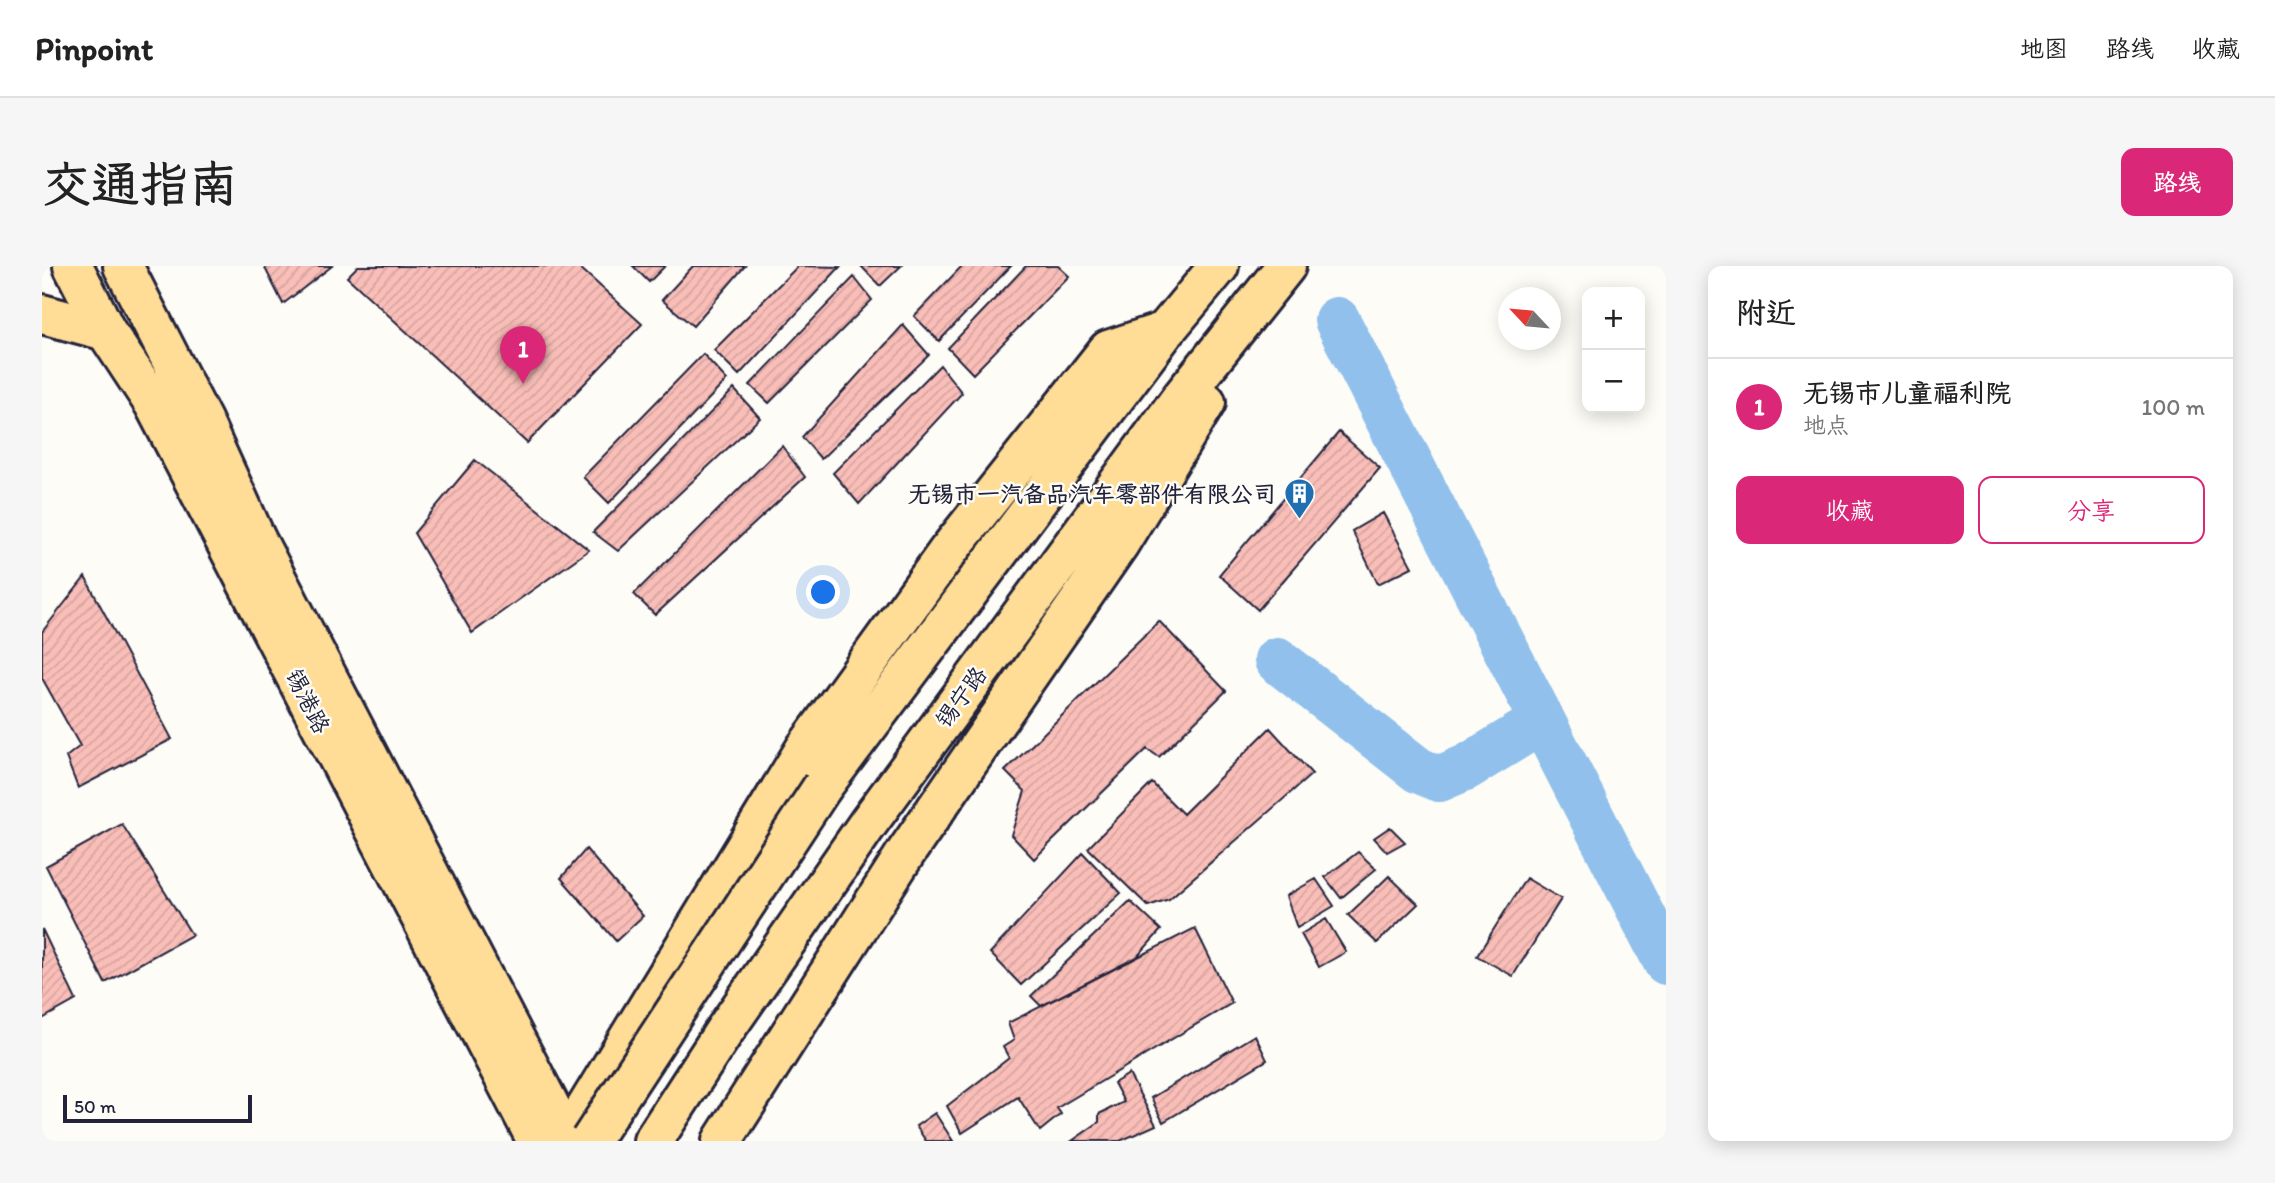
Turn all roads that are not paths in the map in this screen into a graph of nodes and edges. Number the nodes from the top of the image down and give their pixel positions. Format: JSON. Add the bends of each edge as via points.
{"nodes":[{"id":1,"x":73,"y":266,"type":"edge"},
{"id":2,"x":123,"y":266,"type":"edge"},
{"id":3,"x":1219,"y":266,"type":"edge"},
{"id":4,"x":1288,"y":266,"type":"edge"},
{"id":5,"x":42,"y":314,"type":"edge"},
{"id":6,"x":106,"y":331,"type":"junction"},
{"id":7,"x":1165,"y":331,"type":"junction"},
{"id":8,"x":565,"y":1141,"type":"edge"},
{"id":9,"x":653,"y":1141,"type":"edge"},
{"id":10,"x":722,"y":1141,"type":"edge"}],
"edges":[{"from":1,"to":6,"type":"main road","name":"锡港路"},
{"from":2,"to":8,"type":"main road","name":"锡港路","via":[[203,422],[256,539]]},
{"from":3,"to":7,"type":"main road"},
{"from":4,"to":9,"type":"main road","name":"锡宁路","via":[[1181,398],[870,822]]},
{"from":4,"to":10,"type":"main road","via":[[1119,544],[907,851]]},
{"from":5,"to":6,"type":"main road"},
{"from":6,"to":8,"type":"main road","name":"锡港路","via":[[155,404]]},
{"from":7,"to":8,"type":"main road","bridge":true,"via":[[823,786]]},
{"from":7,"to":8,"type":"main road","via":[[1108,350],[949,551],[806,749]]}]}
